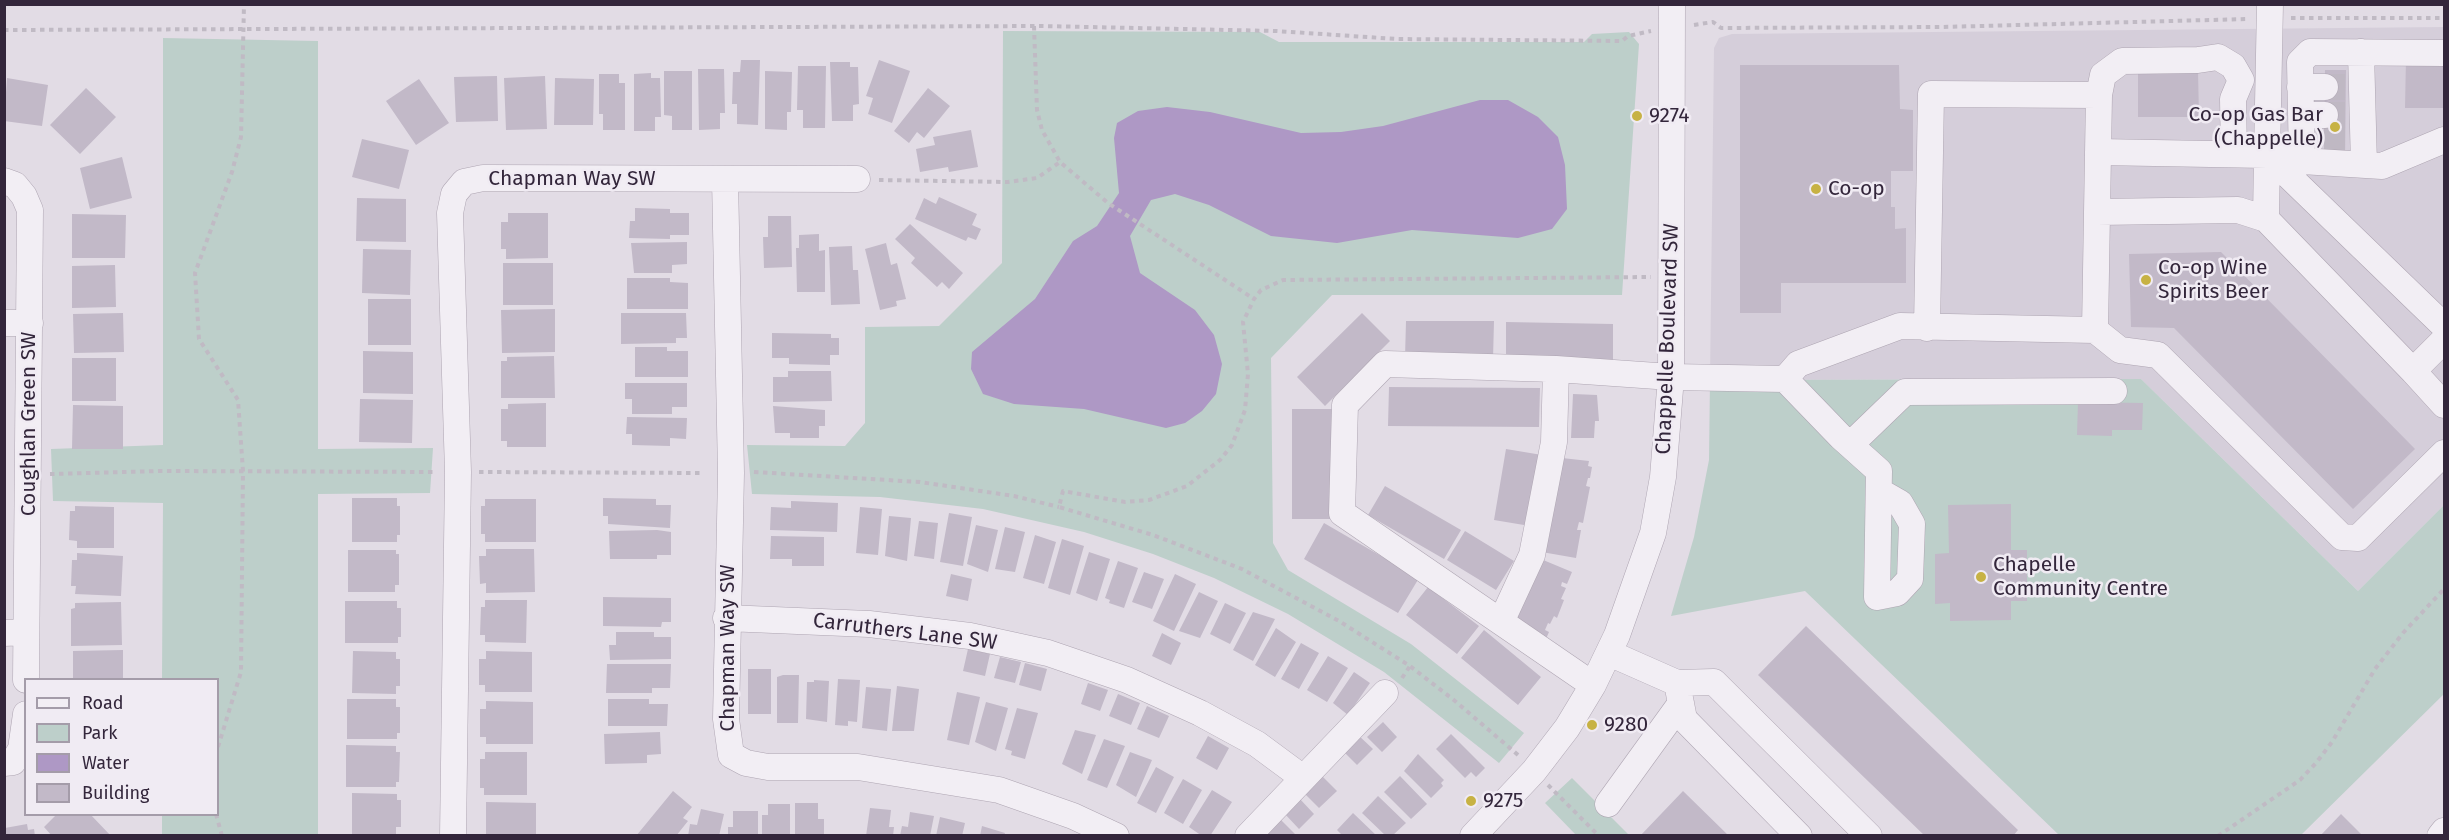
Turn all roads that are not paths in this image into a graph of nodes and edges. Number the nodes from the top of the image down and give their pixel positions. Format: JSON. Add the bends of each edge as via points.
{"nodes":[{"id":1,"x":1672,"y":4,"type":"edge"},
{"id":2,"x":2271,"y":14,"type":"edge"},
{"id":3,"x":2361,"y":52,"type":"junction"},
{"id":4,"x":2445,"y":53,"type":"edge"},
{"id":5,"x":2333,"y":87,"type":"junction"},
{"id":6,"x":2099,"y":95,"type":"junction"},
{"id":7,"x":2330,"y":131,"type":"junction"},
{"id":8,"x":2445,"y":140,"type":"edge"},
{"id":9,"x":2098,"y":152,"type":"junction"},
{"id":10,"x":2234,"y":154,"type":"junction"},
{"id":11,"x":2267,"y":155,"type":"junction"},
{"id":12,"x":2364,"y":165,"type":"junction"},
{"id":13,"x":857,"y":178,"type":"road end"},
{"id":14,"x":725,"y":179,"type":"junction"},
{"id":15,"x":4,"y":181,"type":"edge"},
{"id":16,"x":2097,"y":212,"type":"junction"},
{"id":17,"x":2266,"y":219,"type":"junction"},
{"id":18,"x":4,"y":323,"type":"edge"},
{"id":19,"x":30,"y":323,"type":"junction"},
{"id":20,"x":2445,"y":326,"type":"edge"},
{"id":21,"x":1927,"y":328,"type":"junction"},
{"id":22,"x":2095,"y":330,"type":"junction"},
{"id":23,"x":2445,"y":340,"type":"edge"},
{"id":24,"x":1556,"y":369,"type":"junction"},
{"id":25,"x":2413,"y":371,"type":"junction"},
{"id":26,"x":1671,"y":377,"type":"junction"},
{"id":27,"x":1785,"y":379,"type":"junction"},
{"id":28,"x":2114,"y":391,"type":"dead end"},
{"id":29,"x":2445,"y":405,"type":"edge"},
{"id":30,"x":1851,"y":444,"type":"junction"},
{"id":31,"x":2445,"y":453,"type":"edge"},
{"id":32,"x":1879,"y":491,"type":"dead end"},
{"id":33,"x":726,"y":618,"type":"junction"},
{"id":34,"x":1502,"y":622,"type":"junction"},
{"id":35,"x":15,"y":632,"type":"edge"},
{"id":36,"x":1609,"y":653,"type":"junction"},
{"id":37,"x":26,"y":678,"type":"edge"},
{"id":38,"x":1593,"y":685,"type":"junction"},
{"id":39,"x":1384,"y":693,"type":"dead end"},
{"id":40,"x":1679,"y":693,"type":"junction"},
{"id":41,"x":24,"y":728,"type":"edge"},
{"id":42,"x":4,"y":763,"type":"edge"},
{"id":43,"x":1303,"y":778,"type":"junction"},
{"id":44,"x":1608,"y":804,"type":"dead end"},
{"id":45,"x":2445,"y":831,"type":"edge"},
{"id":46,"x":453,"y":836,"type":"edge"},
{"id":47,"x":1116,"y":836,"type":"edge"},
{"id":48,"x":1248,"y":836,"type":"edge"},
{"id":49,"x":1473,"y":836,"type":"edge"},
{"id":50,"x":1799,"y":836,"type":"edge"},
{"id":51,"x":1869,"y":836,"type":"edge"},
{"id":52,"x":2440,"y":836,"type":"edge"}],
"edges":[{"from":1,"to":26,"type":"street","name":"Chappelle Boulevard SW"},
{"from":2,"to":11,"type":"street"},
{"from":3,"to":4,"type":"street"},
{"from":3,"to":5,"type":"street"},
{"from":3,"to":5,"type":"street","via":[[2310,52],[2300,62]]},
{"from":5,"to":7,"type":"street"},
{"from":5,"to":7,"type":"street"},
{"from":6,"to":9,"type":"street"},
{"from":6,"to":10,"type":"street","via":[[2103,75],[2122,61],[2218,57],[2233,66],[2241,80],[2233,99]]},
{"from":6,"to":21,"type":"street","via":[[1931,94]]},
{"from":7,"to":11,"type":"street"},
{"from":7,"to":12,"type":"street"},
{"from":7,"to":12,"type":"street"},
{"from":8,"to":12,"type":"street","via":[[2382,166]]},
{"from":9,"to":10,"type":"street"},
{"from":9,"to":16,"type":"street"},
{"from":10,"to":11,"type":"street"},
{"from":11,"to":17,"type":"street"},
{"from":11,"to":20,"type":"street"},
{"from":13,"to":14,"type":"street","name":"Chapman Way SW"},
{"from":14,"to":33,"type":"street","name":"Chapman Way SW","via":[[731,473]]},
{"from":14,"to":46,"type":"street","name":"Chapman Way SW","via":[[483,178],[464,182],[454,194],[450,213],[458,472]]},
{"from":15,"to":19,"type":"street","name":"Coughlan Green SW","via":[[15,185],[30,210]]},
{"from":16,"to":17,"type":"street","via":[[2238,210]]},
{"from":16,"to":22,"type":"street"},
{"from":17,"to":25,"type":"street"},
{"from":18,"to":19,"type":"street"},
{"from":19,"to":35,"type":"street","name":"Coughlan Green SW"},
{"from":21,"to":22,"type":"street"},
{"from":21,"to":27,"type":"street","via":[[1900,326],[1798,364]]},
{"from":22,"to":31,"type":"street","via":[[2120,350],[2158,355],[2342,537],[2358,538]]},
{"from":23,"to":25,"type":"street"},
{"from":24,"to":26,"type":"street"},
{"from":24,"to":34,"type":"street","via":[[1554,442],[1532,555]]},
{"from":24,"to":34,"type":"street","via":[[1384,364],[1345,405],[1342,513]]},
{"from":25,"to":29,"type":"street"},
{"from":26,"to":27,"type":"street"},
{"from":26,"to":36,"type":"street","name":"Chappelle Boulevard SW","via":[[1663,477],[1653,533]]},
{"from":27,"to":30,"type":"street"},
{"from":28,"to":30,"type":"street","via":[[1905,392]]},
{"from":30,"to":32,"type":"street","via":[[1879,471]]},
{"from":33,"to":43,"type":"street","name":"Carruthers Lane SW","via":[[869,624],[969,636],[1048,653],[1127,680],[1200,713],[1257,744]]},
{"from":33,"to":47,"type":"street","name":"Chapman Way SW","via":[[726,719],[731,755],[768,767],[858,767],[999,790]]},
{"from":34,"to":38,"type":"street"},
{"from":35,"to":37,"type":"street","name":"Coughlan Green SW"},
{"from":36,"to":38,"type":"street","name":"Chappelle Boulevard SW"},
{"from":36,"to":40,"type":"street"},
{"from":38,"to":49,"type":"street","name":"Chappelle Boulevard SW","via":[[1534,771]]},
{"from":39,"to":43,"type":"street"},
{"from":40,"to":44,"type":"street"},
{"from":40,"to":50,"type":"street","via":[[1684,719]]},
{"from":40,"to":51,"type":"street","via":[[1714,682]]},
{"from":41,"to":42,"type":"street","via":[[21,749],[12,762]]},
{"from":43,"to":48,"type":"street"},
{"from":45,"to":52,"type":"street"}]}
